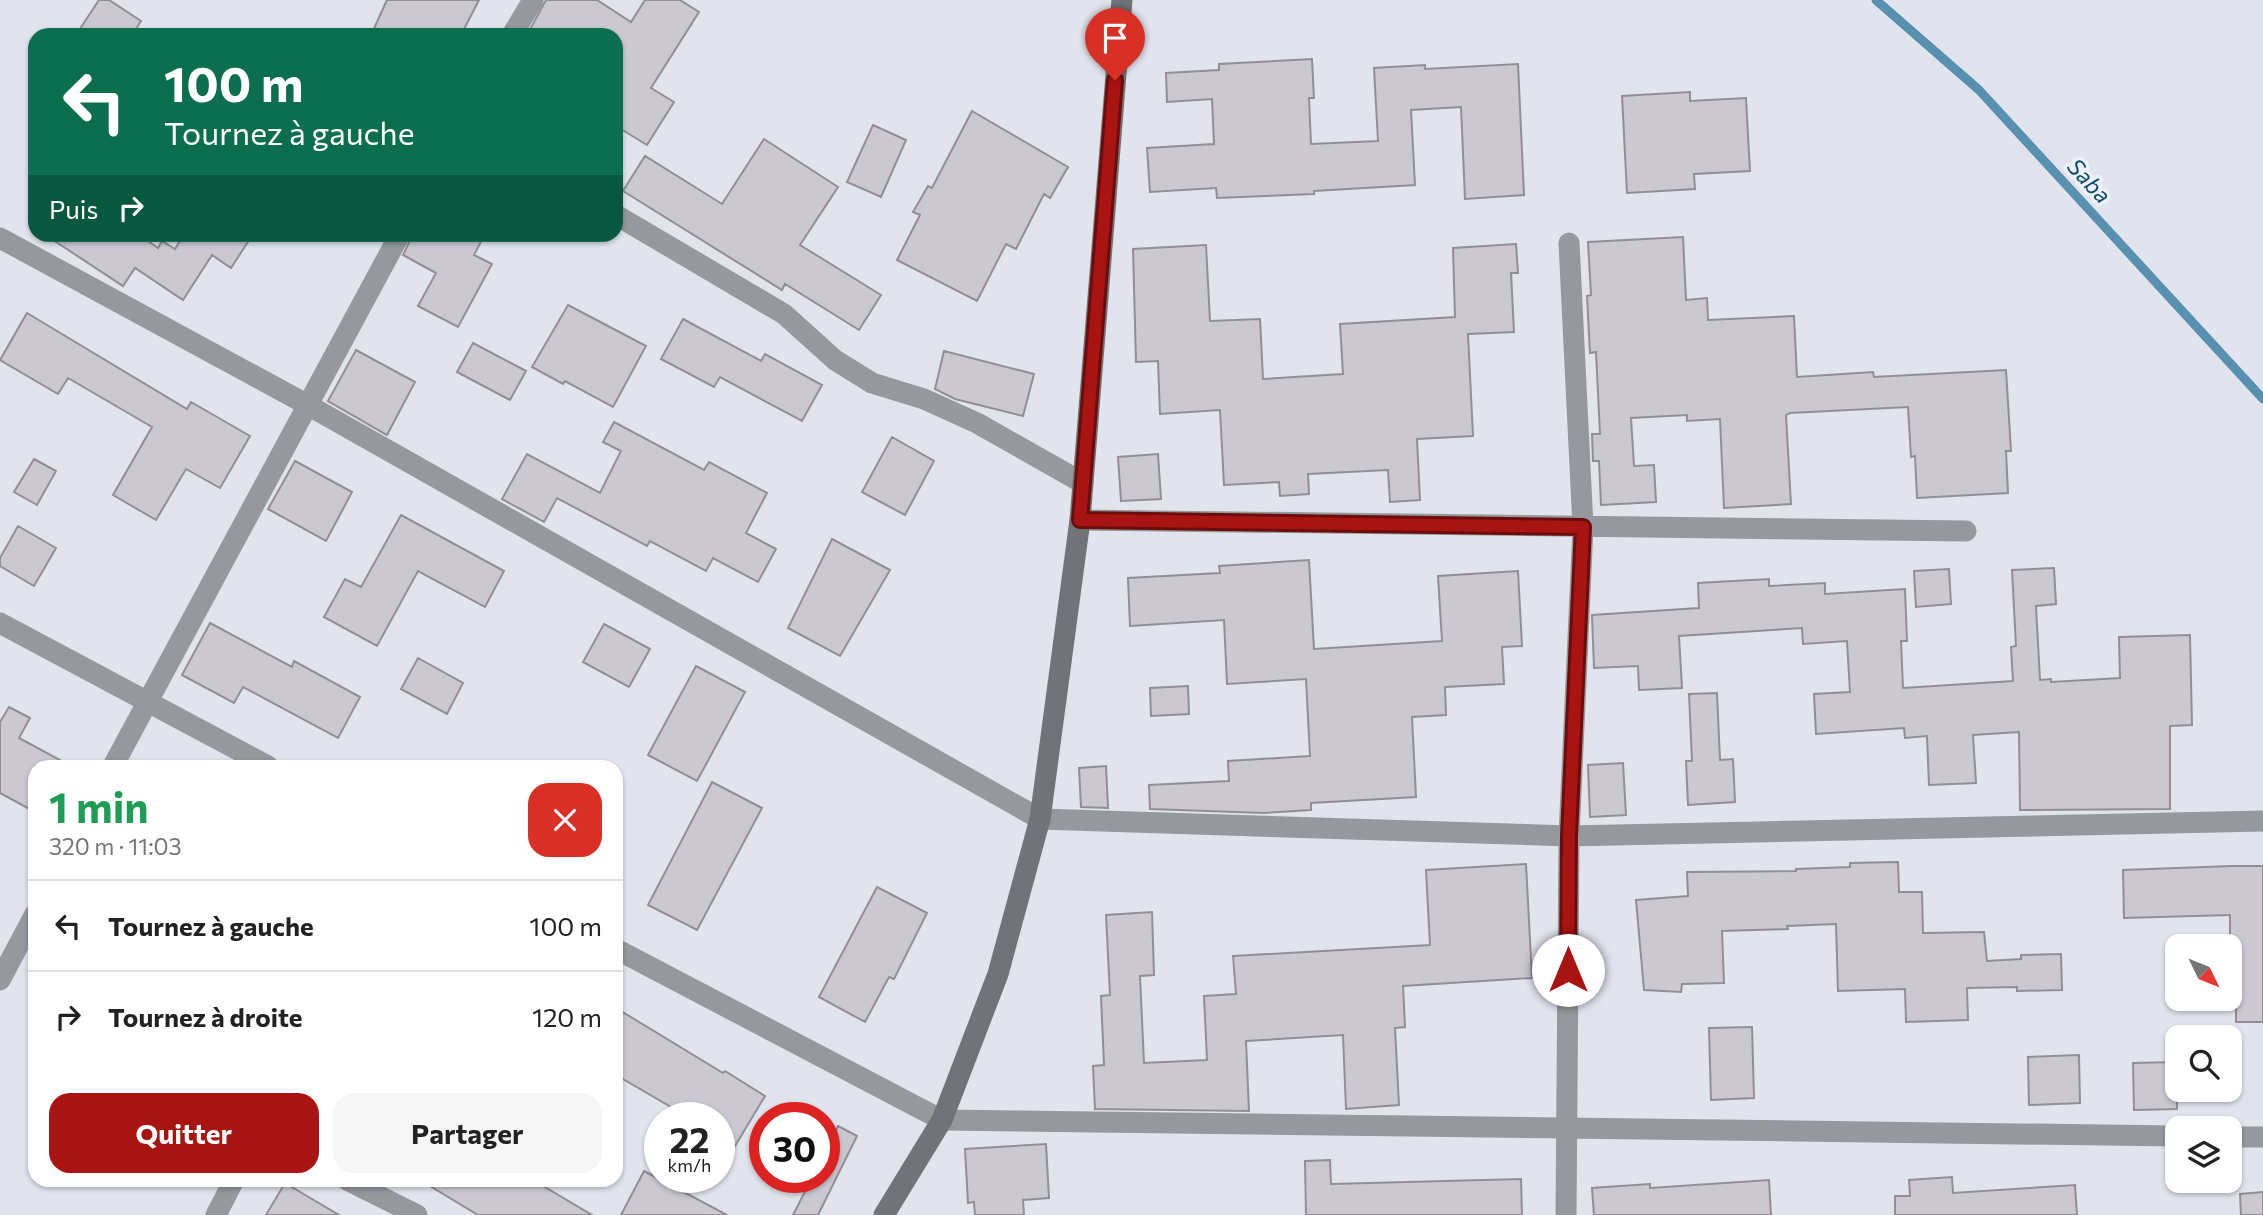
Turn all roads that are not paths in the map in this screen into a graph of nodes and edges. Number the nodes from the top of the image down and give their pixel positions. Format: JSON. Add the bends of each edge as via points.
{"nodes":[{"id":1,"x":533,"y":0,"type":"edge"},
{"id":2,"x":1122,"y":0,"type":"edge"},
{"id":3,"x":516,"y":28,"type":"edge"},
{"id":4,"x":623,"y":219,"type":"edge"},
{"id":5,"x":0,"y":238,"type":"edge"},
{"id":6,"x":396,"y":242,"type":"edge"},
{"id":7,"x":1569,"y":243,"type":"dead end"},
{"id":8,"x":306,"y":404,"type":"junction"},
{"id":9,"x":1083,"y":483,"type":"junction"},
{"id":10,"x":1080,"y":520,"type":"junction"},
{"id":11,"x":1583,"y":527,"type":"junction"},
{"id":12,"x":1966,"y":531,"type":"dead end"},
{"id":13,"x":0,"y":623,"type":"edge"},
{"id":14,"x":146,"y":702,"type":"junction"},
{"id":15,"x":116,"y":760,"type":"edge"},
{"id":16,"x":257,"y":760,"type":"edge"},
{"id":17,"x":1040,"y":819,"type":"junction"},
{"id":18,"x":2263,"y":821,"type":"edge"},
{"id":19,"x":1569,"y":836,"type":"junction"},
{"id":20,"x":28,"y":927,"type":"edge"},
{"id":21,"x":623,"y":953,"type":"edge"},
{"id":22,"x":0,"y":980,"type":"edge"},
{"id":23,"x":942,"y":1120,"type":"junction"},
{"id":24,"x":1567,"y":1130,"type":"junction"},
{"id":25,"x":2165,"y":1136,"type":"edge"},
{"id":26,"x":2242,"y":1137,"type":"edge"},
{"id":27,"x":2263,"y":1137,"type":"edge"},
{"id":28,"x":230,"y":1187,"type":"edge"},
{"id":29,"x":361,"y":1187,"type":"edge"},
{"id":30,"x":216,"y":1215,"type":"edge"},
{"id":31,"x":417,"y":1215,"type":"edge"},
{"id":32,"x":884,"y":1215,"type":"edge"},
{"id":33,"x":1566,"y":1215,"type":"edge"}],
"edges":[{"from":1,"to":3,"type":"street"},
{"from":2,"to":9,"type":"street"},
{"from":4,"to":9,"type":"street","via":[[784,314],[835,360],[872,383],[924,399],[977,423]]},
{"from":5,"to":8,"type":"street"},
{"from":6,"to":8,"type":"street"},
{"from":7,"to":11,"type":"street"},
{"from":8,"to":14,"type":"street"},
{"from":8,"to":17,"type":"street"},
{"from":9,"to":10,"type":"street"},
{"from":10,"to":11,"type":"street"},
{"from":10,"to":17,"type":"street"},
{"from":11,"to":12,"type":"street"},
{"from":11,"to":19,"type":"street"},
{"from":13,"to":14,"type":"street"},
{"from":14,"to":15,"type":"street"},
{"from":14,"to":16,"type":"street"},
{"from":17,"to":19,"type":"street"},
{"from":17,"to":23,"type":"street","via":[[998,974]]},
{"from":18,"to":19,"type":"street"},
{"from":19,"to":24,"type":"street"},
{"from":20,"to":22,"type":"street"},
{"from":21,"to":23,"type":"street"},
{"from":23,"to":24,"type":"street"},
{"from":23,"to":32,"type":"street"},
{"from":24,"to":25,"type":"street"},
{"from":24,"to":33,"type":"street"},
{"from":26,"to":27,"type":"street"},
{"from":28,"to":30,"type":"street"},
{"from":29,"to":31,"type":"street"}]}
